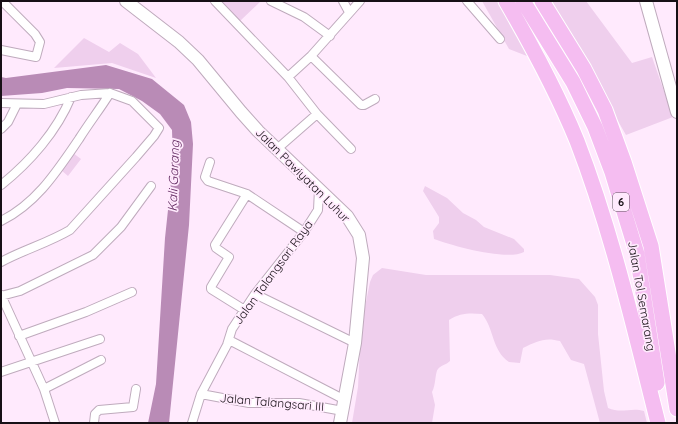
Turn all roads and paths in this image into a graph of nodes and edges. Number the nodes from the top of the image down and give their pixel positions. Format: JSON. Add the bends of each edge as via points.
{"nodes":[{"id":1,"x":2,"y":1,"type":"edge"},
{"id":2,"x":126,"y":1,"type":"edge"},
{"id":3,"x":215,"y":1,"type":"edge"},
{"id":4,"x":271,"y":1,"type":"edge"},
{"id":5,"x":343,"y":1,"type":"edge"},
{"id":6,"x":360,"y":1,"type":"edge"},
{"id":7,"x":467,"y":1,"type":"edge"},
{"id":8,"x":506,"y":1,"type":"edge"},
{"id":9,"x":523,"y":1,"type":"edge"},
{"id":10,"x":542,"y":1,"type":"edge"},
{"id":11,"x":646,"y":1,"type":"edge"},
{"id":12,"x":349,"y":12,"type":"junction"},
{"id":13,"x":330,"y":36,"type":"junction"},
{"id":14,"x":500,"y":39,"type":"dead end"},
{"id":15,"x":1,"y":50,"type":"edge"},
{"id":16,"x":311,"y":56,"type":"junction"},
{"id":17,"x":288,"y":77,"type":"junction"},
{"id":18,"x":110,"y":93,"type":"junction"},
{"id":19,"x":71,"y":97,"type":"junction"},
{"id":20,"x":375,"y":99,"type":"dead end"},
{"id":21,"x":1,"y":103,"type":"edge"},
{"id":22,"x":17,"y":104,"type":"junction"},
{"id":23,"x":677,"y":112,"type":"edge"},
{"id":24,"x":318,"y":114,"type":"junction"},
{"id":25,"x":1,"y":129,"type":"edge"},
{"id":26,"x":277,"y":149,"type":"junction"},
{"id":27,"x":351,"y":149,"type":"dead end"},
{"id":28,"x":210,"y":162,"type":"dead end"},
{"id":29,"x":1,"y":185,"type":"edge"},
{"id":30,"x":151,"y":186,"type":"dead end"},
{"id":31,"x":319,"y":189,"type":"junction"},
{"id":32,"x":246,"y":194,"type":"junction"},
{"id":33,"x":334,"y":204,"type":"junction"},
{"id":34,"x":318,"y":210,"type":"junction"},
{"id":35,"x":1,"y":221,"type":"edge"},
{"id":36,"x":304,"y":232,"type":"junction"},
{"id":37,"x":1,"y":262,"type":"edge"},
{"id":38,"x":132,"y":292,"type":"dead end"},
{"id":39,"x":255,"y":294,"type":"junction"},
{"id":40,"x":2,"y":300,"type":"edge"},
{"id":41,"x":243,"y":309,"type":"junction"},
{"id":42,"x":19,"y":336,"type":"junction"},
{"id":43,"x":100,"y":339,"type":"dead end"},
{"id":44,"x":228,"y":342,"type":"junction"},
{"id":45,"x":355,"y":343,"type":"junction"},
{"id":46,"x":101,"y":360,"type":"dead end"},
{"id":47,"x":30,"y":362,"type":"junction"},
{"id":48,"x":1,"y":372,"type":"edge"},
{"id":49,"x":44,"y":389,"type":"junction"},
{"id":50,"x":136,"y":389,"type":"dead end"},
{"id":51,"x":201,"y":394,"type":"junction"},
{"id":52,"x":344,"y":405,"type":"junction"},
{"id":53,"x":677,"y":409,"type":"edge"},
{"id":54,"x":55,"y":423,"type":"edge"},
{"id":55,"x":94,"y":423,"type":"edge"},
{"id":56,"x":192,"y":423,"type":"edge"},
{"id":57,"x":340,"y":423,"type":"edge"},
{"id":58,"x":658,"y":423,"type":"edge"},
{"id":59,"x":663,"y":423,"type":"edge"}],
"edges":[{"from":1,"to":15,"type":"street","via":[[40,42],[37,56],[34,58]]},
{"from":2,"to":26,"type":"main road","name":"Jalan Pawiyatan Luhur","via":[[198,60],[241,112]]},
{"from":3,"to":17,"type":"street"},
{"from":4,"to":13,"type":"street","via":[[304,17]]},
{"from":5,"to":12,"type":"street"},
{"from":6,"to":12,"type":"street"},
{"from":7,"to":14,"type":"street"},
{"from":8,"to":58,"type":"highway","via":[[555,92],[577,142],[614,250]]},
{"from":9,"to":59,"type":"highway","name":"Jalan Tol Semarang","number":"6","via":[[573,82],[595,127],[612,172],[637,254]]},
{"from":10,"to":53,"type":"highway","name":"Jalan Tol Semarang","number":"6","via":[[584,69],[605,110],[652,246]]},
{"from":11,"to":23,"type":"main road"},
{"from":12,"to":13,"type":"street"},
{"from":13,"to":16,"type":"street"},
{"from":16,"to":17,"type":"street"},
{"from":16,"to":20,"type":"street","via":[[361,105]]},
{"from":17,"to":24,"type":"street"},
{"from":18,"to":19,"type":"street"},
{"from":18,"to":35,"type":"street","via":[[60,168],[39,194]]},
{"from":18,"to":37,"type":"street","via":[[132,102],[159,128],[154,136],[70,230]]},
{"from":19,"to":22,"type":"street","via":[[44,104]]},
{"from":19,"to":29,"type":"street","via":[[55,126]]},
{"from":21,"to":22,"type":"street"},
{"from":22,"to":25,"type":"street","via":[[8,122]]},
{"from":24,"to":26,"type":"street"},
{"from":24,"to":27,"type":"street"},
{"from":26,"to":31,"type":"main road","name":"Jalan Pawiyatan Luhur"},
{"from":28,"to":32,"type":"street","via":[[205,177],[208,181]]},
{"from":30,"to":40,"type":"street","via":[[126,221],[93,255]]},
{"from":31,"to":33,"type":"main road","name":"Jalan Pawiyatan Luhur"},
{"from":31,"to":34,"type":"street","name":"Jalan Talangsari Raya"},
{"from":32,"to":36,"type":"street"},
{"from":32,"to":41,"type":"street","via":[[215,245],[229,257],[211,287]]},
{"from":33,"to":34,"type":"street","name":"Jalan Talangsari Raya"},
{"from":33,"to":45,"type":"main road","name":"Jalan Pawiyatan Luhur","via":[[356,229],[363,258]]},
{"from":34,"to":36,"type":"street","name":"Jalan Talangsari Raya"},
{"from":36,"to":39,"type":"street","name":"Jalan Talangsari Raya"},
{"from":38,"to":42,"type":"street"},
{"from":39,"to":41,"type":"street","name":"Jalan Talangsari Raya"},
{"from":39,"to":45,"type":"street"},
{"from":40,"to":42,"type":"street"},
{"from":41,"to":44,"type":"street","name":"Jalan Talangsari Raya","via":[[232,328]]},
{"from":42,"to":47,"type":"street"},
{"from":43,"to":47,"type":"street"},
{"from":44,"to":51,"type":"street","name":"Jalan Talangsari Raya"},
{"from":44,"to":52,"type":"street"},
{"from":45,"to":52,"type":"main road","name":"Jalan Pawiyatan Luhur"},
{"from":46,"to":49,"type":"street"},
{"from":47,"to":48,"type":"street"},
{"from":47,"to":49,"type":"street"},
{"from":49,"to":54,"type":"street"},
{"from":50,"to":55,"type":"street","via":[[133,407],[99,410],[94,414]]},
{"from":51,"to":52,"type":"street","name":"Jalan Talangsari III","via":[[249,403]]},
{"from":51,"to":56,"type":"street","name":"Jalan Talangsari Raya"},
{"from":52,"to":57,"type":"main road","name":"Jalan Pawiyatan Luhur"}]}
